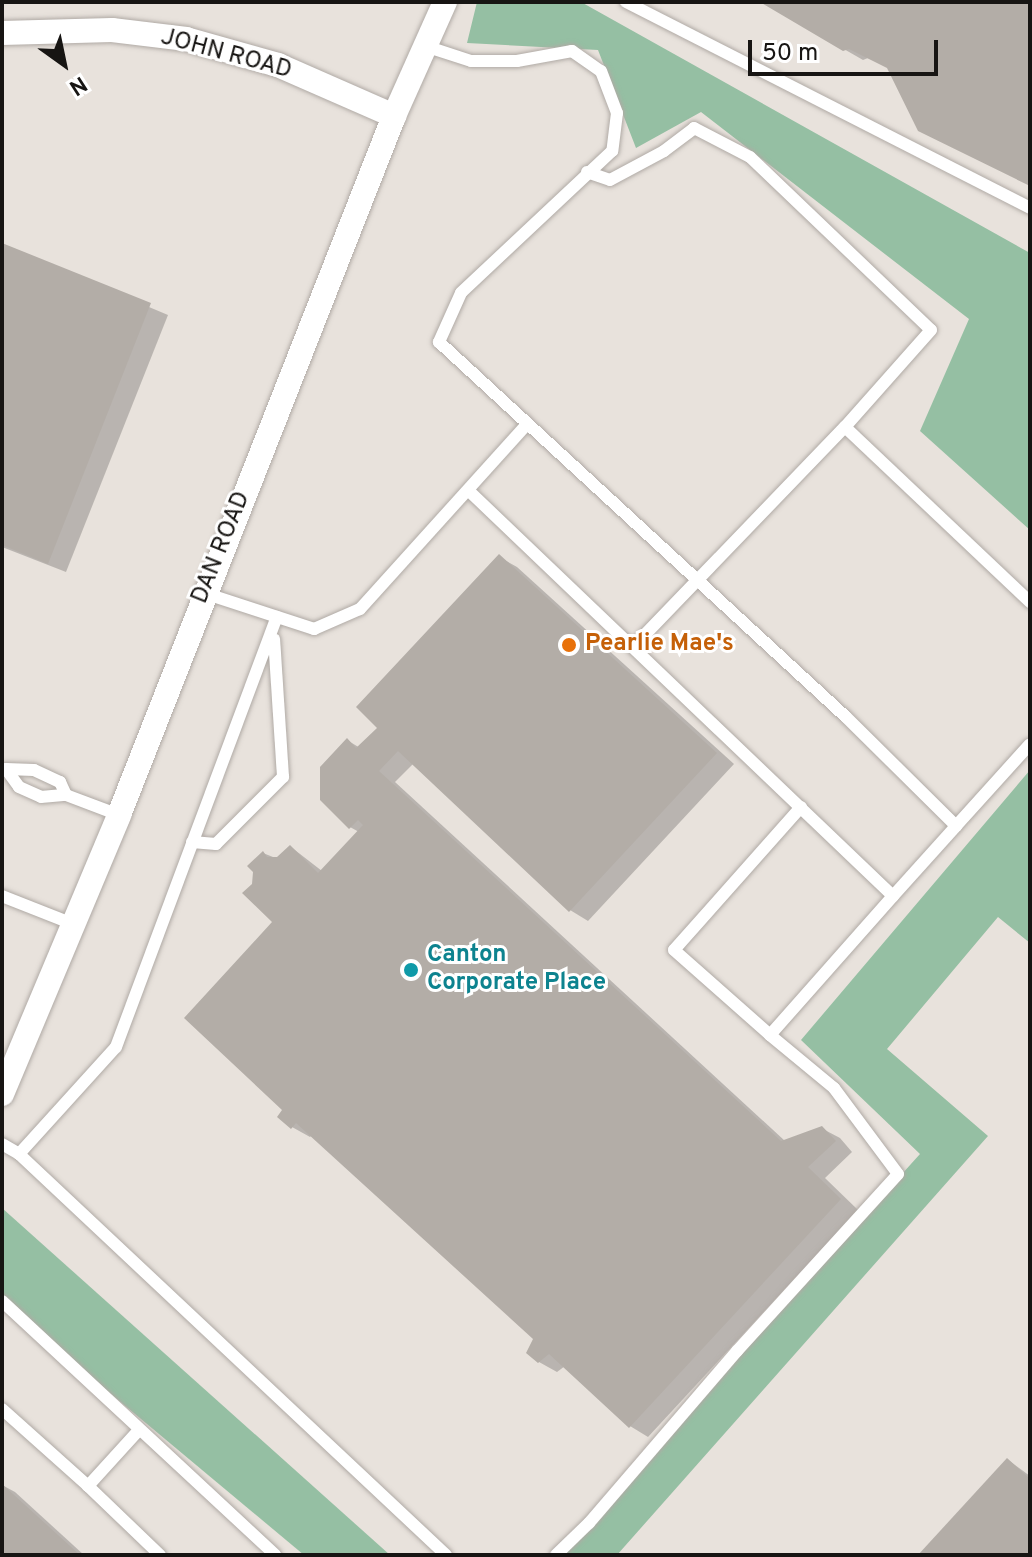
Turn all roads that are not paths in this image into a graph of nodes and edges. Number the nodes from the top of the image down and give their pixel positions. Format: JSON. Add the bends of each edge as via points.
{"nodes":[{"id":1,"x":445,"y":2,"type":"edge"},
{"id":2,"x":626,"y":2,"type":"edge"},
{"id":3,"x":2,"y":33,"type":"edge"},
{"id":4,"x":425,"y":46,"type":"junction"},
{"id":5,"x":394,"y":116,"type":"junction"},
{"id":6,"x":587,"y":172,"type":"junction"},
{"id":7,"x":1030,"y":208,"type":"edge"},
{"id":8,"x":526,"y":425,"type":"junction"},
{"id":9,"x":845,"y":427,"type":"junction"},
{"id":10,"x":469,"y":491,"type":"junction"},
{"id":11,"x":696,"y":582,"type":"junction"},
{"id":12,"x":204,"y":593,"type":"junction"},
{"id":13,"x":1030,"y":602,"type":"edge"},
{"id":14,"x":277,"y":617,"type":"junction"},
{"id":15,"x":274,"y":633,"type":"junction"},
{"id":16,"x":633,"y":647,"type":"junction"},
{"id":17,"x":1030,"y":744,"type":"edge"},
{"id":18,"x":3,"y":767,"type":"edge"},
{"id":19,"x":66,"y":795,"type":"junction"},
{"id":20,"x":801,"y":807,"type":"junction"},
{"id":21,"x":119,"y":815,"type":"junction"},
{"id":22,"x":956,"y":826,"type":"junction"},
{"id":23,"x":192,"y":842,"type":"junction"},
{"id":24,"x":2,"y":896,"type":"edge"},
{"id":25,"x":893,"y":896,"type":"junction"},
{"id":26,"x":73,"y":924,"type":"junction"},
{"id":27,"x":770,"y":1035,"type":"junction"},
{"id":28,"x":2,"y":1094,"type":"edge"},
{"id":29,"x":2,"y":1144,"type":"edge"},
{"id":30,"x":19,"y":1154,"type":"junction"},
{"id":31,"x":2,"y":1301,"type":"edge"},
{"id":32,"x":2,"y":1409,"type":"edge"},
{"id":33,"x":139,"y":1430,"type":"junction"},
{"id":34,"x":88,"y":1486,"type":"junction"},
{"id":35,"x":160,"y":1555,"type":"edge"},
{"id":36,"x":275,"y":1555,"type":"edge"},
{"id":37,"x":446,"y":1555,"type":"edge"},
{"id":38,"x":556,"y":1555,"type":"edge"}],
"edges":[{"from":1,"to":4,"type":"street","name":"DAN ROAD"},
{"from":2,"to":7,"type":"lane"},
{"from":3,"to":5,"type":"street","name":"JOHN ROAD","via":[[112,30],[186,39],[278,65]]},
{"from":4,"to":5,"type":"street","name":"DAN ROAD"},
{"from":4,"to":6,"type":"lane","via":[[471,61],[517,61],[572,51],[601,71],[617,113],[612,151]]},
{"from":5,"to":12,"type":"street","name":"DAN ROAD"},
{"from":6,"to":8,"type":"lane","via":[[461,293],[439,342]]},
{"from":6,"to":9,"type":"lane","via":[[610,180],[694,128],[750,157],[931,330]]},
{"from":8,"to":10,"type":"lane"},
{"from":8,"to":11,"type":"lane"},
{"from":9,"to":11,"type":"lane"},
{"from":9,"to":13,"type":"lane"},
{"from":10,"to":14,"type":"lane","via":[[360,609],[314,629]]},
{"from":10,"to":16,"type":"lane"},
{"from":11,"to":16,"type":"lane"},
{"from":11,"to":22,"type":"lane","via":[[846,717]]},
{"from":12,"to":14,"type":"lane"},
{"from":12,"to":21,"type":"street","name":"DAN ROAD"},
{"from":14,"to":15,"type":"lane"},
{"from":15,"to":23,"type":"lane"},
{"from":15,"to":23,"type":"lane","via":[[283,777],[216,844]]},
{"from":16,"to":20,"type":"lane"},
{"from":17,"to":22,"type":"lane"},
{"from":18,"to":19,"type":"lane","via":[[34,770],[60,782]]},
{"from":18,"to":19,"type":"lane","via":[[19,787],[41,797]]},
{"from":19,"to":21,"type":"lane"},
{"from":20,"to":25,"type":"lane"},
{"from":20,"to":27,"type":"lane","via":[[674,950]]},
{"from":21,"to":26,"type":"street","name":"DAN ROAD"},
{"from":22,"to":25,"type":"lane"},
{"from":23,"to":30,"type":"lane","via":[[116,1047]]},
{"from":24,"to":26,"type":"lane"},
{"from":25,"to":27,"type":"lane"},
{"from":26,"to":28,"type":"street","name":"DAN ROAD"},
{"from":27,"to":38,"type":"lane","via":[[834,1088],[898,1174]]},
{"from":29,"to":30,"type":"lane"},
{"from":30,"to":37,"type":"lane"},
{"from":31,"to":33,"type":"lane"},
{"from":32,"to":34,"type":"lane"},
{"from":33,"to":34,"type":"lane"},
{"from":33,"to":36,"type":"lane"},
{"from":34,"to":35,"type":"lane"}]}
